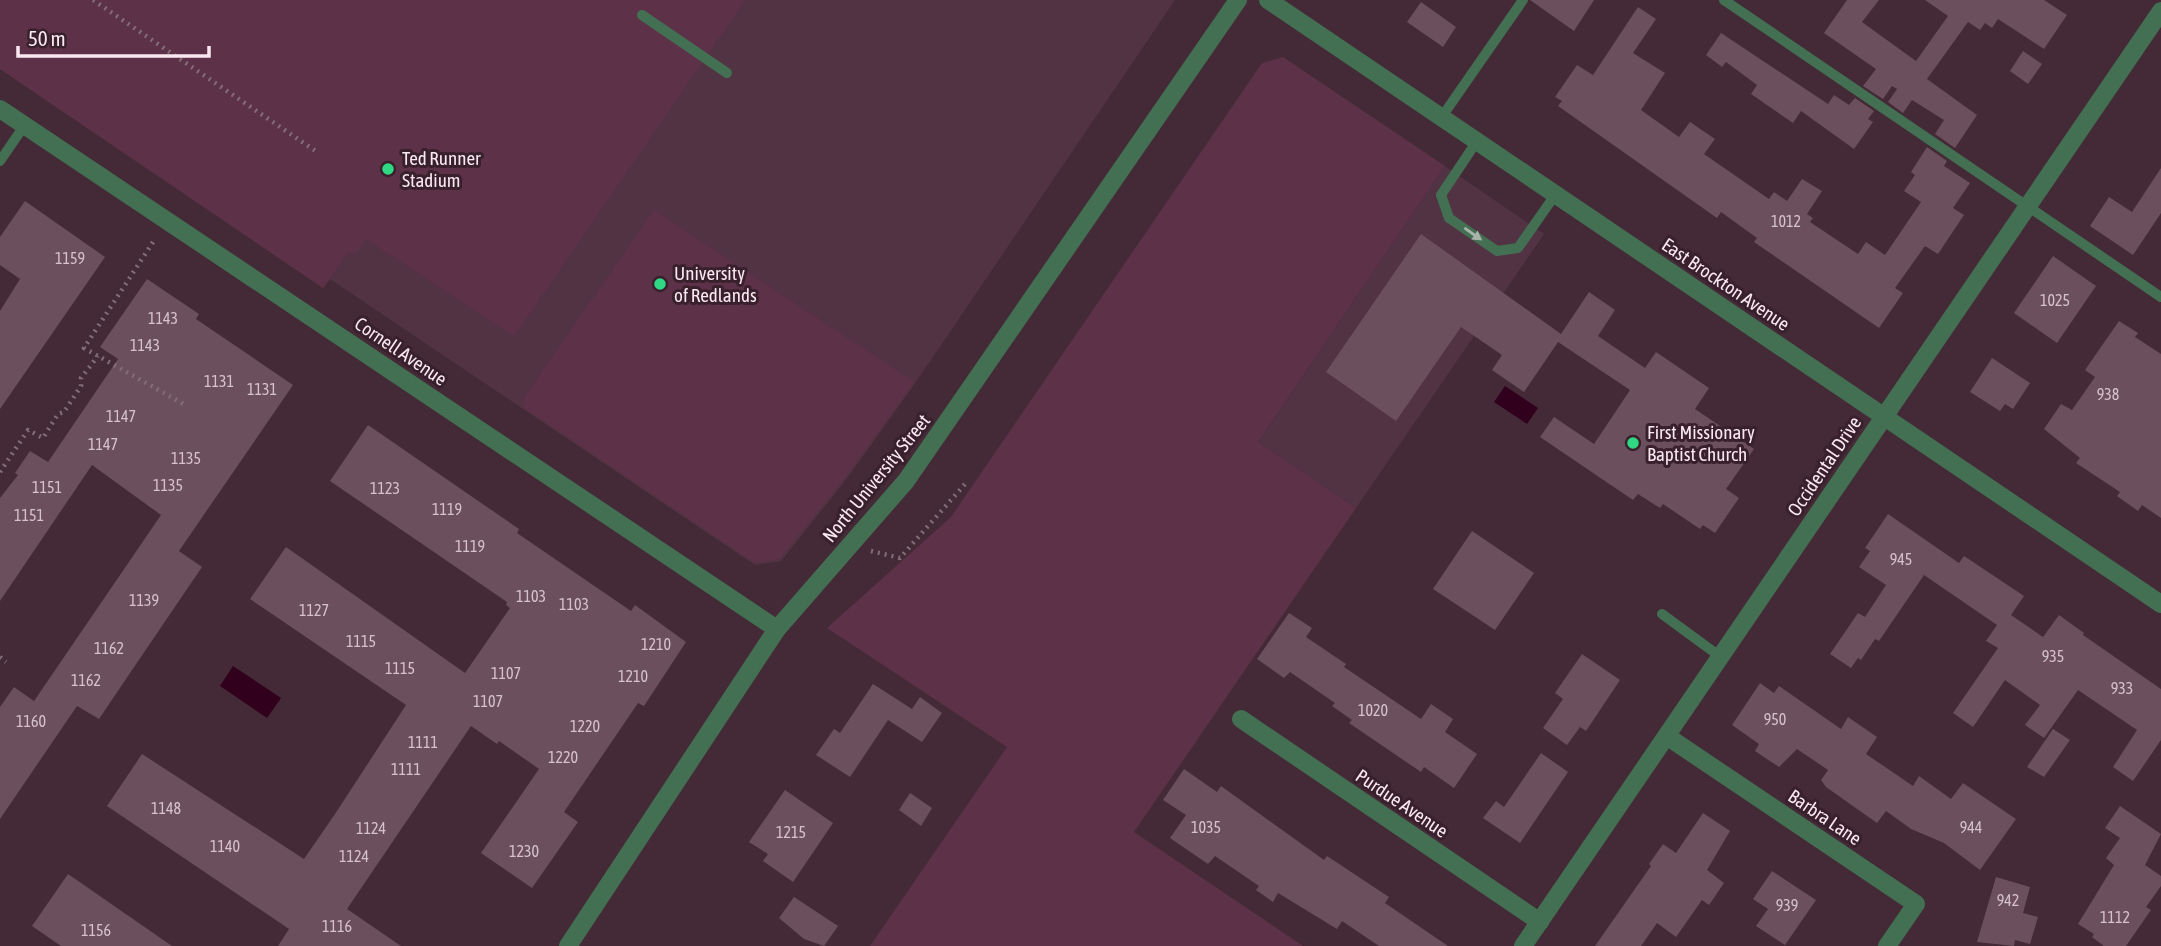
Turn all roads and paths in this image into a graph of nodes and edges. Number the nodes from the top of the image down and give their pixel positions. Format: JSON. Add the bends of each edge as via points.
{"nodes":[{"id":1,"x":93,"y":0,"type":"edge"},
{"id":2,"x":1238,"y":0,"type":"edge"},
{"id":3,"x":1268,"y":0,"type":"edge"},
{"id":4,"x":1523,"y":0,"type":"edge"},
{"id":5,"x":1724,"y":0,"type":"edge"},
{"id":6,"x":2161,"y":11,"type":"edge"},
{"id":7,"x":642,"y":15,"type":"dead end"},
{"id":8,"x":727,"y":73,"type":"dead end"},
{"id":9,"x":0,"y":110,"type":"edge"},
{"id":10,"x":1441,"y":118,"type":"junction"},
{"id":11,"x":24,"y":126,"type":"junction"},
{"id":12,"x":1477,"y":141,"type":"junction"},
{"id":13,"x":317,"y":152,"type":"dead end"},
{"id":14,"x":0,"y":161,"type":"edge"},
{"id":15,"x":1555,"y":195,"type":"junction"},
{"id":16,"x":2027,"y":205,"type":"junction"},
{"id":17,"x":153,"y":242,"type":"dead end"},
{"id":18,"x":2161,"y":297,"type":"edge"},
{"id":19,"x":98,"y":356,"type":"junction"},
{"id":20,"x":187,"y":406,"type":"dead end"},
{"id":21,"x":1883,"y":416,"type":"junction"},
{"id":22,"x":0,"y":472,"type":"edge"},
{"id":23,"x":965,"y":483,"type":"dead end"},
{"id":24,"x":849,"y":546,"type":"junction"},
{"id":25,"x":2161,"y":604,"type":"edge"},
{"id":26,"x":1662,"y":614,"type":"dead end"},
{"id":27,"x":777,"y":629,"type":"junction"},
{"id":28,"x":0,"y":657,"type":"edge"},
{"id":29,"x":1722,"y":658,"type":"junction"},
{"id":30,"x":6,"y":662,"type":"dead end"},
{"id":31,"x":1241,"y":719,"type":"dead end"},
{"id":32,"x":1668,"y":737,"type":"junction"},
{"id":33,"x":1540,"y":922,"type":"junction"},
{"id":34,"x":569,"y":946,"type":"edge"},
{"id":35,"x":1523,"y":946,"type":"edge"},
{"id":36,"x":1887,"y":946,"type":"edge"}],
"edges":[{"from":1,"to":13,"type":"path"},
{"from":2,"to":24,"type":"street","name":"North University Street","via":[[938,436]]},
{"from":3,"to":10,"type":"street","name":"East Brockton Avenue"},
{"from":4,"to":10,"type":"lane"},
{"from":5,"to":16,"type":"lane"},
{"from":6,"to":16,"type":"street","name":"Occidental Drive"},
{"from":7,"to":8,"type":"lane"},
{"from":9,"to":11,"type":"street","name":"Cornell Avenue"},
{"from":10,"to":12,"type":"street","name":"East Brockton Avenue"},
{"from":11,"to":14,"type":"lane"},
{"from":11,"to":27,"type":"street","name":"Cornell Avenue"},
{"from":12,"to":15,"type":"street","name":"East Brockton Avenue"},
{"from":12,"to":15,"type":"lane","one_way":true,"via":[[1441,195],[1449,218],[1497,251],[1518,248]]},
{"from":15,"to":21,"type":"street","name":"East Brockton Avenue"},
{"from":16,"to":18,"type":"lane"},
{"from":16,"to":21,"type":"street","name":"Occidental Drive"},
{"from":17,"to":19,"type":"path","via":[[84,348]]},
{"from":19,"to":20,"type":"path"},
{"from":19,"to":22,"type":"path","via":[[43,438],[29,430]]},
{"from":21,"to":25,"type":"street","name":"East Brockton Avenue"},
{"from":21,"to":29,"type":"street","name":"Occidental Drive"},
{"from":23,"to":24,"type":"path","via":[[900,558]]},
{"from":24,"to":27,"type":"street","name":"North University Street"},
{"from":26,"to":29,"type":"lane"},
{"from":27,"to":34,"type":"street","name":"North University Street"},
{"from":28,"to":30,"type":"path"},
{"from":29,"to":32,"type":"street","name":"Occidental Drive"},
{"from":31,"to":33,"type":"street","name":"Purdue Avenue"},
{"from":32,"to":33,"type":"street","name":"Occidental Drive"},
{"from":32,"to":36,"type":"street","name":"Barbra Lane","via":[[1916,904]]},
{"from":33,"to":35,"type":"street","name":"Occidental Drive"}]}
